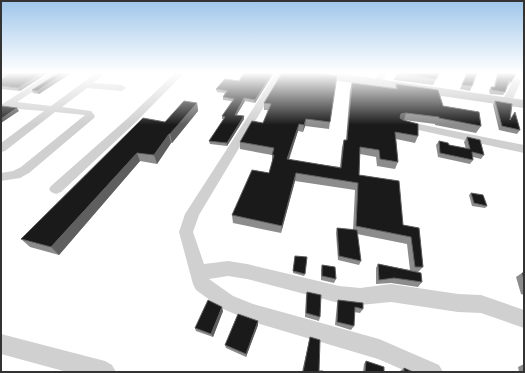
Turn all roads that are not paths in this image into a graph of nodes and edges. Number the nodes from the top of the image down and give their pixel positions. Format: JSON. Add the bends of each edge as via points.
{"nodes":[{"id":1,"x":29,"y":90,"type":"edge"},
{"id":2,"x":79,"y":90,"type":"edge"},
{"id":3,"x":162,"y":90,"type":"edge"},
{"id":4,"x":269,"y":90,"type":"edge"},
{"id":5,"x":449,"y":90,"type":"edge"},
{"id":6,"x":512,"y":90,"type":"edge"},
{"id":7,"x":507,"y":101,"type":"junction"},
{"id":8,"x":524,"y":104,"type":"edge"},
{"id":9,"x":4,"y":106,"type":"edge"},
{"id":10,"x":55,"y":109,"type":"junction"},
{"id":11,"x":404,"y":124,"type":"edge"},
{"id":12,"x":1,"y":148,"type":"edge"},
{"id":13,"x":524,"y":149,"type":"edge"},
{"id":14,"x":1,"y":177,"type":"edge"},
{"id":15,"x":56,"y":189,"type":"dead end"},
{"id":16,"x":198,"y":273,"type":"junction"},
{"id":17,"x":524,"y":319,"type":"edge"},
{"id":18,"x":1,"y":344,"type":"edge"},
{"id":19,"x":105,"y":372,"type":"edge"},
{"id":20,"x":432,"y":372,"type":"edge"}],
"edges":[{"from":1,"to":9,"type":"street"},
{"from":2,"to":10,"type":"street"},
{"from":3,"to":15,"type":"street"},
{"from":4,"to":16,"type":"street","via":[[192,214],[186,232]]},
{"from":5,"to":7,"type":"street"},
{"from":6,"to":7,"type":"street"},
{"from":7,"to":8,"type":"street"},
{"from":9,"to":10,"type":"street"},
{"from":10,"to":12,"type":"street"},
{"from":10,"to":14,"type":"street","via":[[88,113],[90,116],[25,170],[16,175]]},
{"from":11,"to":13,"type":"street"},
{"from":16,"to":17,"type":"street","via":[[231,269],[355,296],[391,292],[458,303],[481,304]]},
{"from":16,"to":20,"type":"street","via":[[202,284],[227,302],[253,313],[379,349]]},
{"from":18,"to":19,"type":"street"}]}
